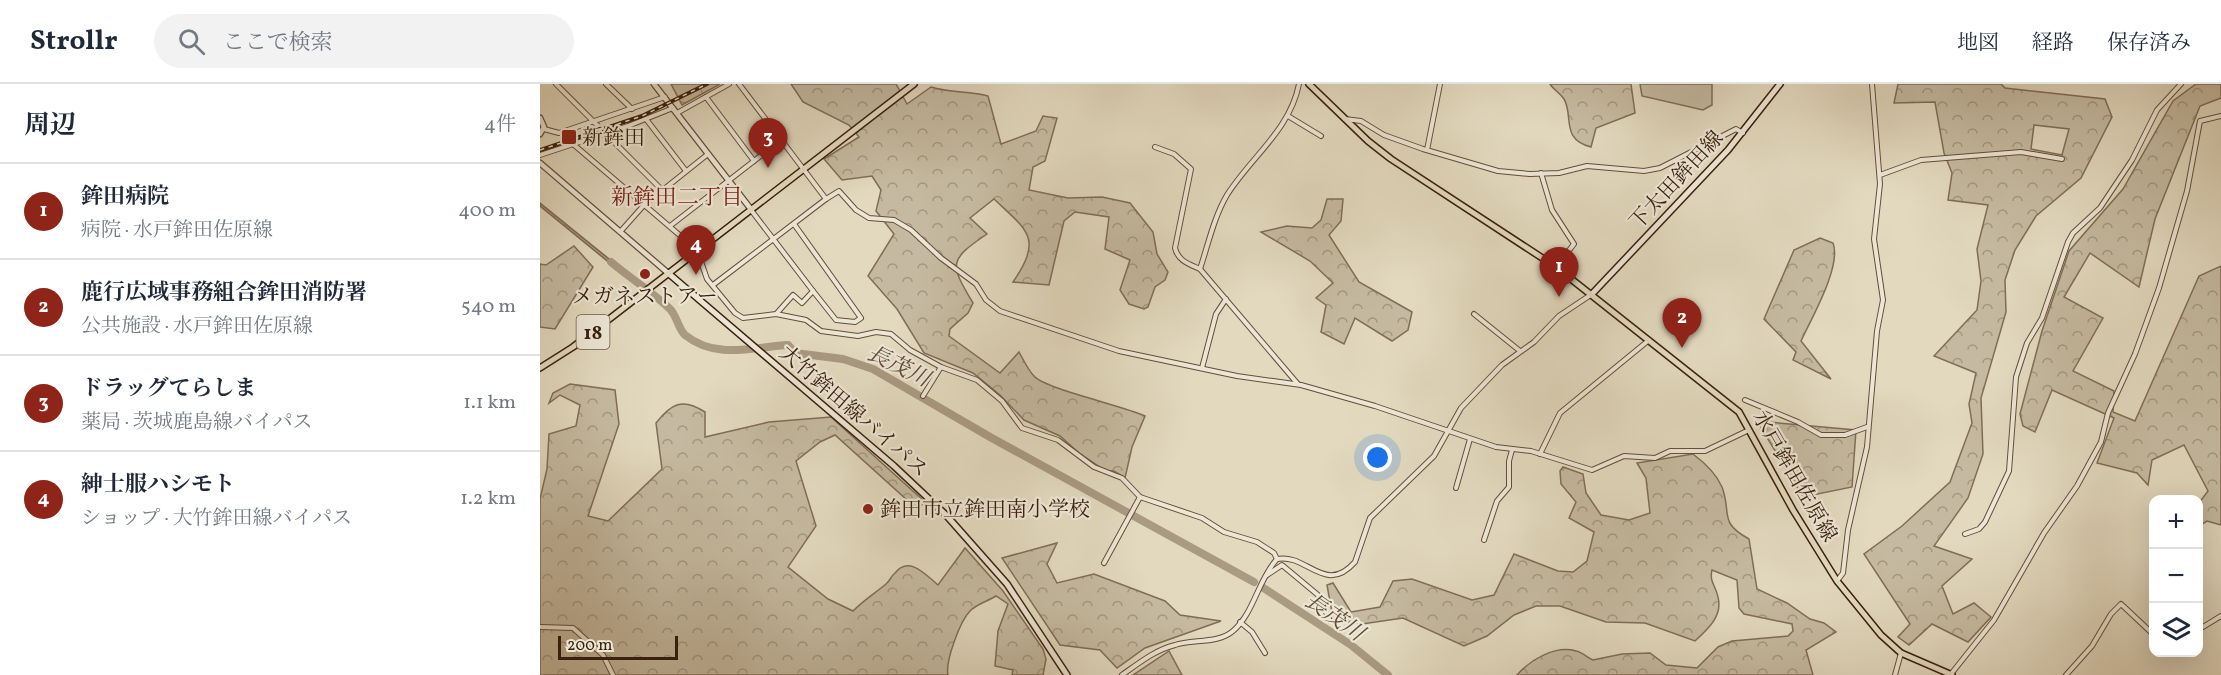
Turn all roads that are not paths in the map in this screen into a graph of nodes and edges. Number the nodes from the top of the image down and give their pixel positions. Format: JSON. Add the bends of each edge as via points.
{"nodes":[{"id":1,"x":556,"y":84,"type":"edge"},
{"id":2,"x":606,"y":84,"type":"edge"},
{"id":3,"x":654,"y":84,"type":"edge"},
{"id":4,"x":729,"y":84,"type":"edge"},
{"id":5,"x":739,"y":84,"type":"edge"},
{"id":6,"x":914,"y":84,"type":"edge"},
{"id":7,"x":1299,"y":84,"type":"edge"},
{"id":8,"x":1309,"y":84,"type":"edge"},
{"id":9,"x":1440,"y":84,"type":"edge"},
{"id":10,"x":1780,"y":84,"type":"edge"},
{"id":11,"x":1872,"y":84,"type":"edge"},
{"id":12,"x":2178,"y":85,"type":"edge"},
{"id":13,"x":666,"y":97,"type":"junction"},
{"id":14,"x":706,"y":97,"type":"junction"},
{"id":15,"x":632,"y":109,"type":"junction"},
{"id":16,"x":675,"y":110,"type":"junction"},
{"id":17,"x":1288,"y":116,"type":"junction"},
{"id":18,"x":2221,"y":116,"type":"edge"},
{"id":19,"x":540,"y":118,"type":"edge"},
{"id":20,"x":646,"y":119,"type":"junction"},
{"id":21,"x":1344,"y":119,"type":"junction"},
{"id":22,"x":596,"y":121,"type":"junction"},
{"id":23,"x":542,"y":131,"type":"edge"},
{"id":24,"x":606,"y":133,"type":"junction"},
{"id":25,"x":1743,"y":133,"type":"junction"},
{"id":26,"x":1321,"y":136,"type":"dead end"},
{"id":27,"x":781,"y":140,"type":"junction"},
{"id":28,"x":573,"y":144,"type":"junction"},
{"id":29,"x":1155,"y":147,"type":"dead end"},
{"id":30,"x":1427,"y":150,"type":"junction"},
{"id":31,"x":708,"y":154,"type":"junction"},
{"id":32,"x":540,"y":155,"type":"edge"},
{"id":33,"x":2062,"y":159,"type":"dead end"},
{"id":34,"x":754,"y":160,"type":"junction"},
{"id":35,"x":540,"y":163,"type":"edge"},
{"id":36,"x":803,"y":168,"type":"junction"},
{"id":37,"x":686,"y":171,"type":"junction"},
{"id":38,"x":1541,"y":173,"type":"junction"},
{"id":39,"x":1880,"y":175,"type":"junction"},
{"id":40,"x":728,"y":180,"type":"junction"},
{"id":41,"x":663,"y":190,"type":"junction"},
{"id":42,"x":826,"y":199,"type":"junction"},
{"id":43,"x":644,"y":205,"type":"junction"},
{"id":44,"x":750,"y":208,"type":"junction"},
{"id":45,"x":794,"y":224,"type":"junction"},
{"id":46,"x":670,"y":226,"type":"junction"},
{"id":47,"x":620,"y":232,"type":"junction"},
{"id":48,"x":773,"y":239,"type":"junction"},
{"id":49,"x":697,"y":250,"type":"junction"},
{"id":50,"x":1556,"y":267,"type":"junction"},
{"id":51,"x":1200,"y":269,"type":"junction"},
{"id":52,"x":668,"y":273,"type":"junction"},
{"id":53,"x":713,"y":285,"type":"junction"},
{"id":54,"x":813,"y":291,"type":"junction"},
{"id":55,"x":1592,"y":294,"type":"junction"},
{"id":56,"x":1226,"y":299,"type":"junction"},
{"id":57,"x":776,"y":314,"type":"junction"},
{"id":58,"x":1474,"y":314,"type":"dead end"},
{"id":59,"x":1649,"y":340,"type":"junction"},
{"id":60,"x":1520,"y":351,"type":"junction"},
{"id":61,"x":941,"y":367,"type":"junction"},
{"id":62,"x":540,"y":368,"type":"edge"},
{"id":63,"x":1202,"y":369,"type":"junction"},
{"id":64,"x":1301,"y":385,"type":"junction"},
{"id":65,"x":923,"y":396,"type":"dead end"},
{"id":66,"x":1745,"y":400,"type":"dead end"},
{"id":67,"x":1867,"y":427,"type":"junction"},
{"id":68,"x":1749,"y":429,"type":"junction"},
{"id":69,"x":1448,"y":432,"type":"junction"},
{"id":70,"x":1470,"y":439,"type":"junction"},
{"id":71,"x":1512,"y":450,"type":"junction"},
{"id":72,"x":1540,"y":454,"type":"junction"},
{"id":73,"x":1456,"y":488,"type":"dead end"},
{"id":74,"x":1140,"y":497,"type":"junction"},
{"id":75,"x":1965,"y":534,"type":"dead end"},
{"id":76,"x":1484,"y":540,"type":"dead end"},
{"id":77,"x":1277,"y":560,"type":"junction"},
{"id":78,"x":1104,"y":563,"type":"dead end"},
{"id":79,"x":1266,"y":575,"type":"junction"},
{"id":80,"x":1837,"y":581,"type":"junction"},
{"id":81,"x":2221,"y":616,"type":"edge"},
{"id":82,"x":1330,"y":621,"type":"dead end"},
{"id":83,"x":1240,"y":622,"type":"junction"},
{"id":84,"x":540,"y":627,"type":"edge"},
{"id":85,"x":2203,"y":627,"type":"edge"},
{"id":86,"x":2149,"y":631,"type":"edge"},
{"id":87,"x":1265,"y":652,"type":"dead end"},
{"id":88,"x":1901,"y":653,"type":"junction"},
{"id":89,"x":613,"y":675,"type":"edge"},
{"id":90,"x":1067,"y":675,"type":"edge"},
{"id":91,"x":1122,"y":675,"type":"edge"},
{"id":92,"x":1895,"y":675,"type":"edge"},
{"id":93,"x":1952,"y":675,"type":"edge"},
{"id":94,"x":2066,"y":675,"type":"edge"}],
"edges":[{"from":1,"to":22,"type":"street"},
{"from":2,"to":15,"type":"street"},
{"from":3,"to":13,"type":"street"},
{"from":4,"to":14,"type":"street"},
{"from":5,"to":27,"type":"street"},
{"from":6,"to":36,"type":"main road","number":"18"},
{"from":7,"to":17,"type":"street"},
{"from":8,"to":21,"type":"main road","name":"水戸鉾田佐原線"},
{"from":9,"to":30,"type":"street"},
{"from":10,"to":25,"type":"main road","name":"下太田鉾田線"},
{"from":11,"to":39,"type":"street"},
{"from":12,"to":75,"type":"street","via":[[2157,110],[2115,188],[2068,242],[2042,318],[2029,339],[2016,377],[2009,471],[1985,522]]},
{"from":13,"to":15,"type":"street"},
{"from":13,"to":16,"type":"street"},
{"from":14,"to":16,"type":"street"},
{"from":14,"to":34,"type":"street"},
{"from":15,"to":22,"type":"street"},
{"from":16,"to":20,"type":"street"},
{"from":16,"to":31,"type":"street"},
{"from":17,"to":26,"type":"street"},
{"from":17,"to":51,"type":"street","via":[[1227,195]]},
{"from":18,"to":93,"type":"street","via":[[2200,121],[2187,190],[2159,288],[2108,413],[2101,442],[1994,620]]},
{"from":19,"to":23,"type":"street"},
{"from":20,"to":24,"type":"street"},
{"from":20,"to":37,"type":"street"},
{"from":21,"to":30,"type":"street","via":[[1357,119],[1384,135]]},
{"from":21,"to":50,"type":"main road","name":"水戸鉾田佐原線","via":[[1391,159]]},
{"from":22,"to":23,"type":"street","via":[[559,133]]},
{"from":22,"to":24,"type":"street"},
{"from":24,"to":28,"type":"street"},
{"from":24,"to":41,"type":"street"},
{"from":25,"to":38,"type":"street","via":[[1736,129],[1716,137],[1660,168],[1644,171],[1587,166]]},
{"from":25,"to":55,"type":"main road","name":"下太田鉾田線"},
{"from":27,"to":34,"type":"street"},
{"from":27,"to":36,"type":"street"},
{"from":28,"to":32,"type":"street"},
{"from":28,"to":43,"type":"street"},
{"from":29,"to":51,"type":"street","via":[[1174,154],[1191,170],[1175,248],[1184,262]]},
{"from":30,"to":38,"type":"street","via":[[1498,171]]},
{"from":31,"to":37,"type":"street"},
{"from":31,"to":40,"type":"street"},
{"from":33,"to":39,"type":"street","via":[[2021,152],[1921,160]]},
{"from":34,"to":40,"type":"street"},
{"from":35,"to":47,"type":"street"},
{"from":36,"to":42,"type":"street"},
{"from":36,"to":44,"type":"main road","number":"18"},
{"from":37,"to":41,"type":"street"},
{"from":38,"to":50,"type":"street","via":[[1552,210],[1574,244]]},
{"from":39,"to":67,"type":"street","via":[[1874,236],[1883,300]]},
{"from":40,"to":44,"type":"street"},
{"from":40,"to":46,"type":"street"},
{"from":41,"to":43,"type":"street"},
{"from":42,"to":45,"type":"street"},
{"from":42,"to":63,"type":"street","via":[[839,191],[869,218],[894,220],[911,230],[975,284],[1000,311],[1119,351]]},
{"from":43,"to":46,"type":"street"},
{"from":43,"to":47,"type":"street"},
{"from":44,"to":48,"type":"street"},
{"from":44,"to":49,"type":"main road","number":"18"},
{"from":45,"to":48,"type":"street"},
{"from":45,"to":54,"type":"street","via":[[861,318],[855,322],[836,320]]},
{"from":46,"to":49,"type":"street"},
{"from":47,"to":52,"type":"street"},
{"from":48,"to":53,"type":"street"},
{"from":48,"to":54,"type":"street"},
{"from":49,"to":52,"type":"main road","number":"18"},
{"from":49,"to":53,"type":"street","via":[[703,271]]},
{"from":50,"to":55,"type":"main road","name":"水戸鉾田佐原線"},
{"from":51,"to":56,"type":"street"},
{"from":52,"to":62,"type":"main road","number":"18"},
{"from":52,"to":90,"type":"main road","name":"大竹鉾田線バイパス","via":[[946,515],[1007,584]]},
{"from":53,"to":57,"type":"street","via":[[743,318]]},
{"from":54,"to":57,"type":"street","via":[[801,303],[793,295]]},
{"from":55,"to":59,"type":"main road","name":"水戸鉾田佐原線"},
{"from":55,"to":60,"type":"street"},
{"from":56,"to":63,"type":"street","via":[[1216,314]]},
{"from":56,"to":64,"type":"street"},
{"from":57,"to":61,"type":"street","via":[[806,320],[821,331],[858,336],[891,334]]},
{"from":58,"to":60,"type":"street"},
{"from":59,"to":68,"type":"main road","name":"水戸鉾田佐原線","via":[[1739,412]]},
{"from":59,"to":72,"type":"street","via":[[1560,413]]},
{"from":60,"to":69,"type":"street","via":[[1461,408]]},
{"from":61,"to":65,"type":"street"},
{"from":61,"to":74,"type":"street","via":[[977,380],[1002,401],[1022,428],[1059,440],[1094,467],[1122,478]]},
{"from":63,"to":64,"type":"street"},
{"from":64,"to":69,"type":"street"},
{"from":66,"to":67,"type":"street","via":[[1821,435],[1845,435]]},
{"from":67,"to":80,"type":"street","via":[[1867,447],[1848,530],[1843,573]]},
{"from":68,"to":72,"type":"street","via":[[1705,451],[1670,451],[1655,458],[1624,456],[1592,470]]},
{"from":68,"to":80,"type":"main road","name":"水戸鉾田佐原線"},
{"from":69,"to":70,"type":"street"},
{"from":69,"to":77,"type":"street","via":[[1434,456],[1370,518],[1350,568],[1324,576],[1292,558]]},
{"from":70,"to":71,"type":"street"},
{"from":70,"to":73,"type":"street"},
{"from":71,"to":72,"type":"street"},
{"from":71,"to":76,"type":"street","via":[[1509,487],[1497,501]]},
{"from":74,"to":77,"type":"street","via":[[1202,518],[1224,532],[1257,543]]},
{"from":74,"to":78,"type":"street"},
{"from":77,"to":79,"type":"street"},
{"from":79,"to":82,"type":"street","via":[[1282,565],[1318,595]]},
{"from":79,"to":83,"type":"street"},
{"from":80,"to":88,"type":"main road","name":"水戸鉾田佐原線"},
{"from":81,"to":85,"type":"street"},
{"from":83,"to":87,"type":"street"},
{"from":83,"to":91,"type":"street","via":[[1222,637],[1159,651]]},
{"from":84,"to":89,"type":"street","via":[[579,631],[603,655]]},
{"from":86,"to":94,"type":"street","via":[[2121,604]]},
{"from":88,"to":92,"type":"street"},
{"from":88,"to":93,"type":"main road","name":"水戸鉾田佐原線"}]}
